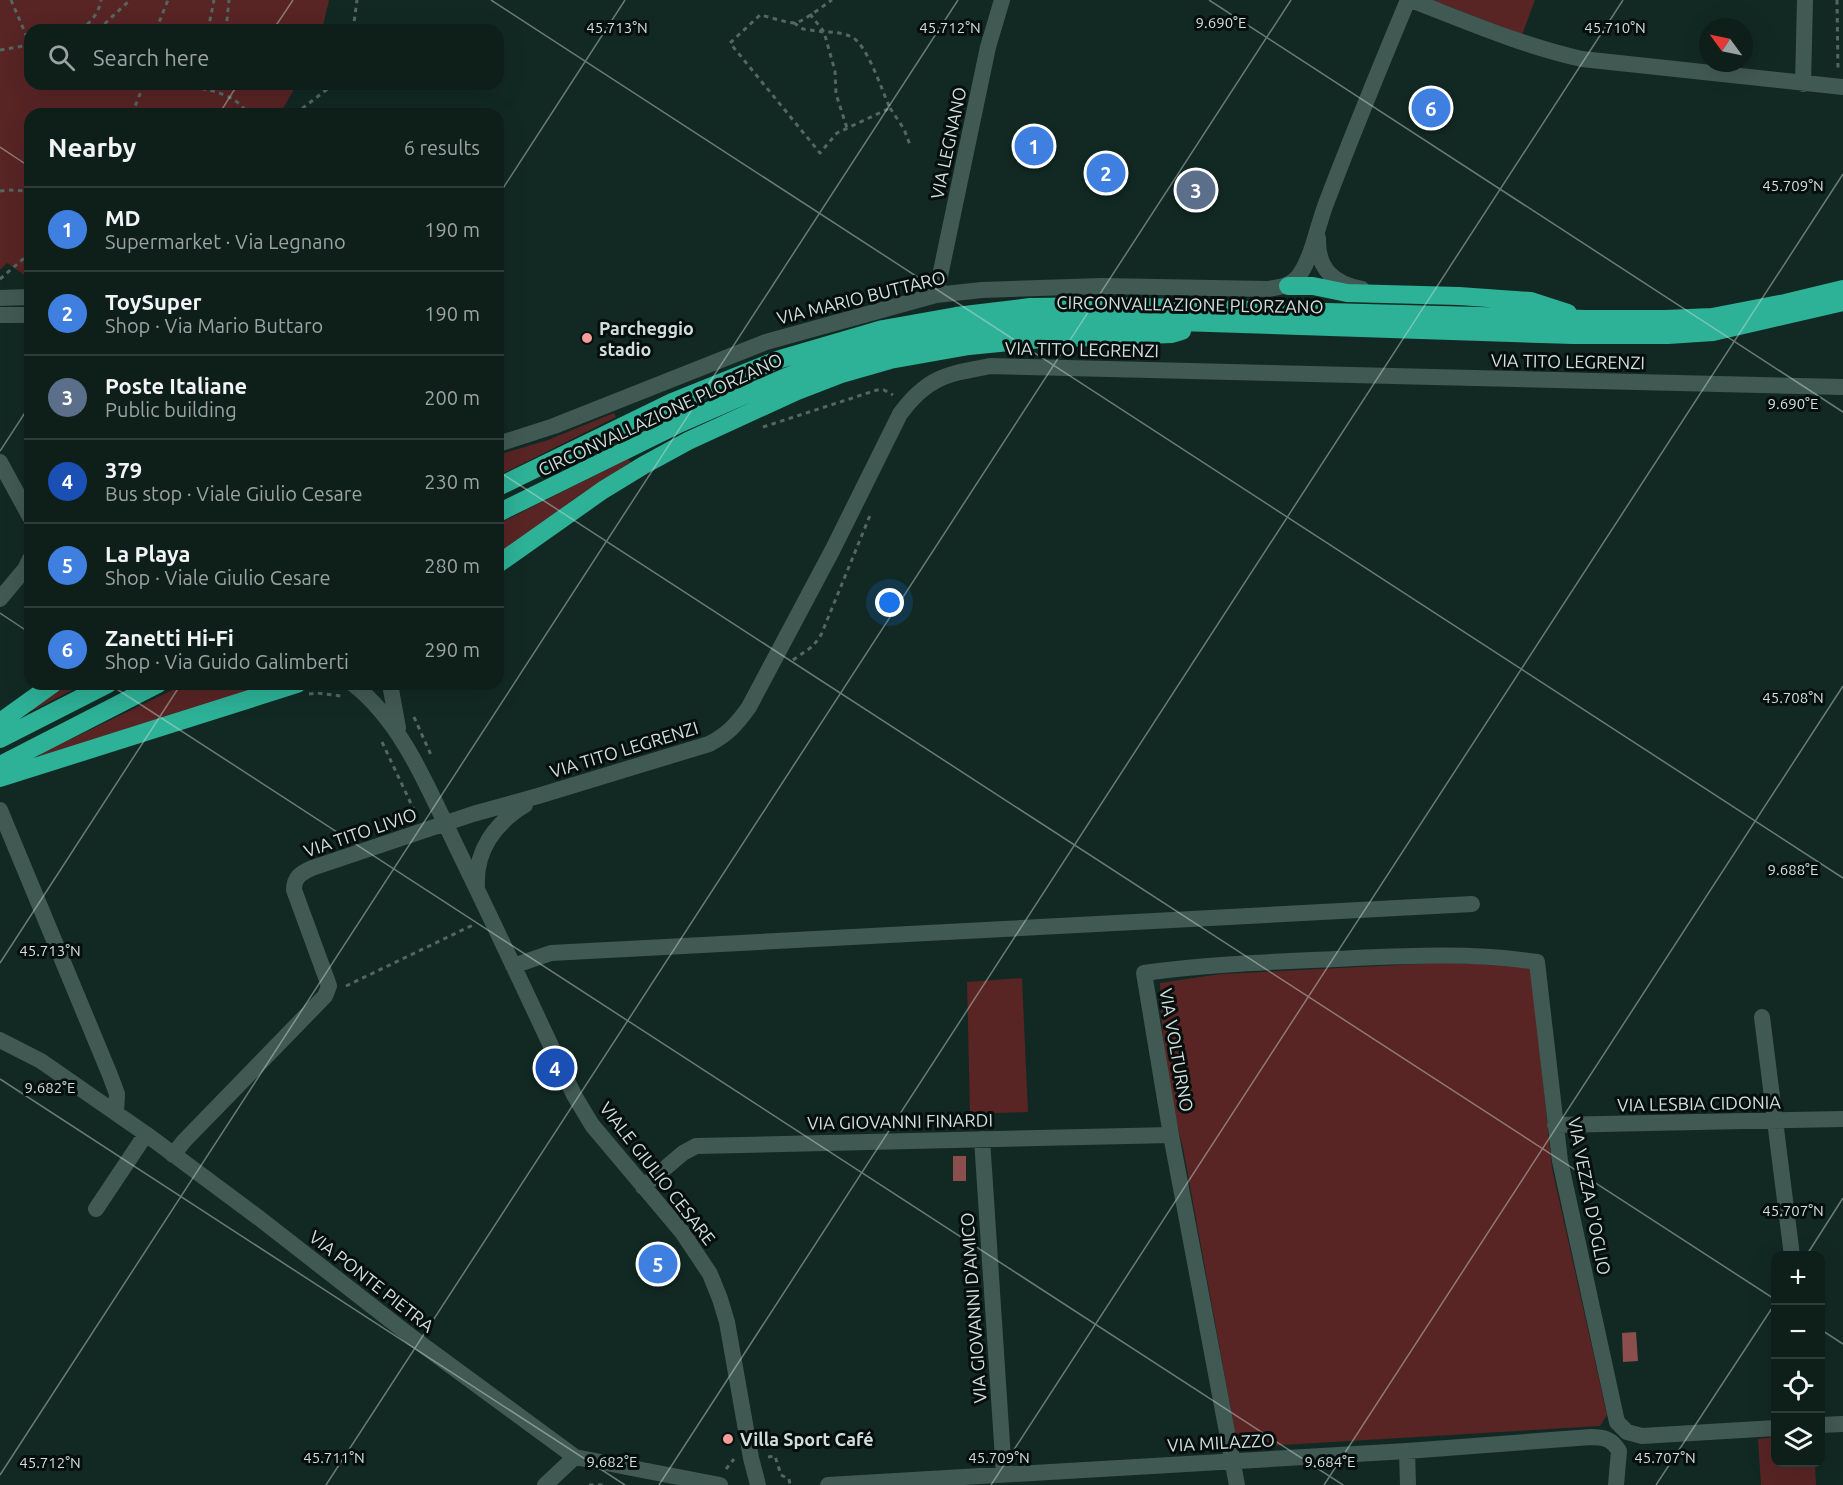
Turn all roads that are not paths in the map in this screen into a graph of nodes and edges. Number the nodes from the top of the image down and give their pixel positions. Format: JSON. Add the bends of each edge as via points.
{"nodes":[{"id":1,"x":1002,"y":0,"type":"edge"},
{"id":2,"x":1410,"y":0,"type":"edge"},
{"id":3,"x":1805,"y":0,"type":"edge"},
{"id":4,"x":1803,"y":84,"type":"junction"},
{"id":5,"x":1841,"y":86,"type":"edge"},
{"id":6,"x":1319,"y":222,"type":"junction"},
{"id":7,"x":1288,"y":286,"type":"junction"},
{"id":8,"x":1843,"y":289,"type":"edge"},
{"id":9,"x":1388,"y":293,"type":"junction"},
{"id":10,"x":936,"y":295,"type":"junction"},
{"id":11,"x":24,"y":297,"type":"edge"},
{"id":12,"x":0,"y":298,"type":"edge"},
{"id":13,"x":1843,"y":302,"type":"edge"},
{"id":14,"x":0,"y":315,"type":"edge"},
{"id":15,"x":24,"y":315,"type":"edge"},
{"id":16,"x":1586,"y":320,"type":"junction"},
{"id":17,"x":1208,"y":324,"type":"junction"},
{"id":18,"x":1843,"y":387,"type":"edge"},
{"id":19,"x":504,"y":442,"type":"edge"},
{"id":20,"x":0,"y":462,"type":"edge"},
{"id":21,"x":504,"y":484,"type":"edge"},
{"id":22,"x":24,"y":506,"type":"edge"},
{"id":23,"x":504,"y":510,"type":"edge"},
{"id":24,"x":504,"y":560,"type":"edge"},
{"id":25,"x":24,"y":570,"type":"edge"},
{"id":26,"x":0,"y":599,"type":"edge"},
{"id":27,"x":45,"y":690,"type":"edge"},
{"id":28,"x":96,"y":690,"type":"edge"},
{"id":29,"x":146,"y":690,"type":"edge"},
{"id":30,"x":278,"y":690,"type":"edge"},
{"id":31,"x":360,"y":690,"type":"edge"},
{"id":32,"x":391,"y":690,"type":"edge"},
{"id":33,"x":0,"y":722,"type":"edge"},
{"id":34,"x":399,"y":732,"type":"junction"},
{"id":35,"x":0,"y":739,"type":"edge"},
{"id":36,"x":0,"y":765,"type":"edge"},
{"id":37,"x":0,"y":778,"type":"edge"},
{"id":38,"x":538,"y":796,"type":"junction"},
{"id":39,"x":0,"y":810,"type":"edge"},
{"id":40,"x":444,"y":823,"type":"junction"},
{"id":41,"x":477,"y":889,"type":"junction"},
{"id":42,"x":1472,"y":904,"type":"dead end"},
{"id":43,"x":1538,"y":962,"type":"joint"},
{"id":44,"x":513,"y":966,"type":"junction"},
{"id":45,"x":1762,"y":1017,"type":"dead end"},
{"id":46,"x":0,"y":1040,"type":"edge"},
{"id":47,"x":116,"y":1113,"type":"junction"},
{"id":48,"x":1843,"y":1119,"type":"edge"},
{"id":49,"x":1776,"y":1120,"type":"junction"},
{"id":50,"x":1555,"y":1125,"type":"junction"},
{"id":51,"x":146,"y":1134,"type":"junction"},
{"id":52,"x":1172,"y":1135,"type":"junction"},
{"id":53,"x":982,"y":1139,"type":"junction"},
{"id":54,"x":173,"y":1155,"type":"junction"},
{"id":55,"x":643,"y":1187,"type":"junction"},
{"id":56,"x":96,"y":1209,"type":"dead end"},
{"id":57,"x":1791,"y":1251,"type":"edge"},
{"id":58,"x":1843,"y":1424,"type":"edge"},
{"id":59,"x":1825,"y":1425,"type":"edge"},
{"id":60,"x":1771,"y":1428,"type":"edge"},
{"id":61,"x":1407,"y":1450,"type":"junction"},
{"id":62,"x":575,"y":1457,"type":"junction"},
{"id":63,"x":1233,"y":1461,"type":"junction"},
{"id":64,"x":1004,"y":1474,"type":"junction"},
{"id":65,"x":1062,"y":1478,"type":"edge"},
{"id":66,"x":545,"y":1485,"type":"edge"},
{"id":67,"x":720,"y":1485,"type":"edge"},
{"id":68,"x":758,"y":1485,"type":"edge"},
{"id":69,"x":828,"y":1485,"type":"edge"},
{"id":70,"x":1237,"y":1485,"type":"edge"},
{"id":71,"x":1408,"y":1485,"type":"edge"},
{"id":72,"x":1616,"y":1485,"type":"edge"}],
"edges":[{"from":1,"to":10,"type":"street","name":"VIA LEGNANO","via":[[988,47]]},
{"from":2,"to":4,"type":"street","via":[[1512,39],[1582,59]]},
{"from":2,"to":6,"type":"street"},
{"from":3,"to":4,"type":"street"},
{"from":4,"to":5,"type":"street"},
{"from":6,"to":7,"type":"street","via":[[1300,275]]},
{"from":6,"to":9,"type":"street","via":[[1318,250],[1331,276],[1356,288]]},
{"from":7,"to":9,"type":"highway"},
{"from":7,"to":10,"type":"street","name":"VIA MARIO BUTTARO","via":[[1102,286]]},
{"from":8,"to":16,"type":"highway","name":"CIRCONVALLAZIONE PLORZANO","via":[[1712,317]]},
{"from":9,"to":16,"type":"highway","via":[[1531,301]]},
{"from":10,"to":19,"type":"street","name":"VIA MARIO BUTTARO","via":[[766,342],[572,420]]},
{"from":11,"to":12,"type":"street"},
{"from":13,"to":17,"type":"highway","name":"CIRCONVALLAZIONE PLORZANO","via":[[1713,332],[1668,335],[1583,336]]},
{"from":14,"to":15,"type":"street"},
{"from":16,"to":21,"type":"highway","name":"CIRCONVALLAZIONE PLORZANO","via":[[1108,306],[1030,307],[956,316],[883,329],[777,360],[672,402]]},
{"from":17,"to":23,"type":"highway","name":"CIRCONVALLAZIONE PLORZANO","via":[[1117,320],[1038,323],[966,330],[876,348],[786,377],[681,423]]},
{"from":17,"to":24,"type":"highway","via":[[1172,334],[969,346],[890,360],[841,374],[764,406],[644,465]]},
{"from":18,"to":38,"type":"street","name":"VIA TITO LEGRENZI","via":[[990,366],[952,373],[928,384],[900,414],[833,549],[735,727],[709,744]]},
{"from":20,"to":22,"type":"street"},
{"from":25,"to":26,"type":"street"},
{"from":27,"to":33,"type":"highway"},
{"from":28,"to":35,"type":"highway"},
{"from":29,"to":36,"type":"highway"},
{"from":30,"to":37,"type":"highway"},
{"from":31,"to":34,"type":"street","name":"VIALE GIULIO CESARE"},
{"from":32,"to":34,"type":"street","name":"VIALE GIULIO CESARE"},
{"from":34,"to":40,"type":"street","name":"VIALE GIULIO CESARE"},
{"from":38,"to":40,"type":"street","name":"VIA TITO LEGRENZI"},
{"from":38,"to":41,"type":"street","name":"VIA TITO LEGRENZI","via":[[511,813],[489,839],[476,870]]},
{"from":39,"to":47,"type":"street","via":[[117,1094]]},
{"from":40,"to":41,"type":"street","name":"VIALE GIULIO CESARE"},
{"from":40,"to":54,"type":"street","name":"VIA TITO LIVIO","via":[[312,868],[297,877],[294,890],[329,986],[326,996]]},
{"from":41,"to":44,"type":"street","name":"VIALE GIULIO CESARE"},
{"from":42,"to":44,"type":"street","via":[[551,953]]},
{"from":43,"to":50,"type":"street","name":"VIA VEZZA D'OGLIO"},
{"from":43,"to":52,"type":"street","name":"VIA VOLTURNO","via":[[1435,955],[1189,967],[1144,973]]},
{"from":44,"to":55,"type":"street","name":"VIALE GIULIO CESARE","via":[[574,1095],[592,1125]]},
{"from":45,"to":49,"type":"street"},
{"from":46,"to":47,"type":"street","name":"VIA PONTE PIETRA","via":[[41,1061]]},
{"from":47,"to":51,"type":"street","name":"VIA PONTE PIETRA"},
{"from":48,"to":49,"type":"street","name":"VIA LESBIA CIDONIA"},
{"from":49,"to":50,"type":"street","name":"VIA LESBIA CIDONIA"},
{"from":49,"to":57,"type":"street"},
{"from":50,"to":60,"type":"street","name":"VIA VEZZA D'OGLIO","via":[[1617,1422],[1627,1432],[1642,1436]]},
{"from":51,"to":54,"type":"street","name":"VIA PONTE PIETRA"},
{"from":51,"to":56,"type":"street"},
{"from":52,"to":53,"type":"street","name":"VIA GIOVANNI FINARDI"},
{"from":52,"to":63,"type":"street","name":"VIA VOLTURNO"},
{"from":53,"to":55,"type":"street","name":"VIA GIOVANNI FINARDI","via":[[696,1146]]},
{"from":53,"to":64,"type":"street","name":"VIA GIOVANNI D'AMICO"},
{"from":54,"to":62,"type":"street","name":"VIA PONTE PIETRA"},
{"from":55,"to":68,"type":"street","name":"VIALE GIULIO CESARE","via":[[690,1243],[720,1299]]},
{"from":58,"to":59,"type":"street"},
{"from":61,"to":63,"type":"street","name":"VIA MILAZZO"},
{"from":61,"to":71,"type":"street"},
{"from":61,"to":72,"type":"street","name":"VIA MILAZZO","via":[[1602,1437],[1619,1451]]},
{"from":62,"to":66,"type":"street"},
{"from":62,"to":67,"type":"street"},
{"from":63,"to":65,"type":"street","name":"VIA MILAZZO"},
{"from":63,"to":70,"type":"street","name":"VIA VOLTURNO"},
{"from":64,"to":65,"type":"street","name":"VIA MILAZZO"},
{"from":64,"to":69,"type":"street","name":"VIA MILAZZO"}]}
